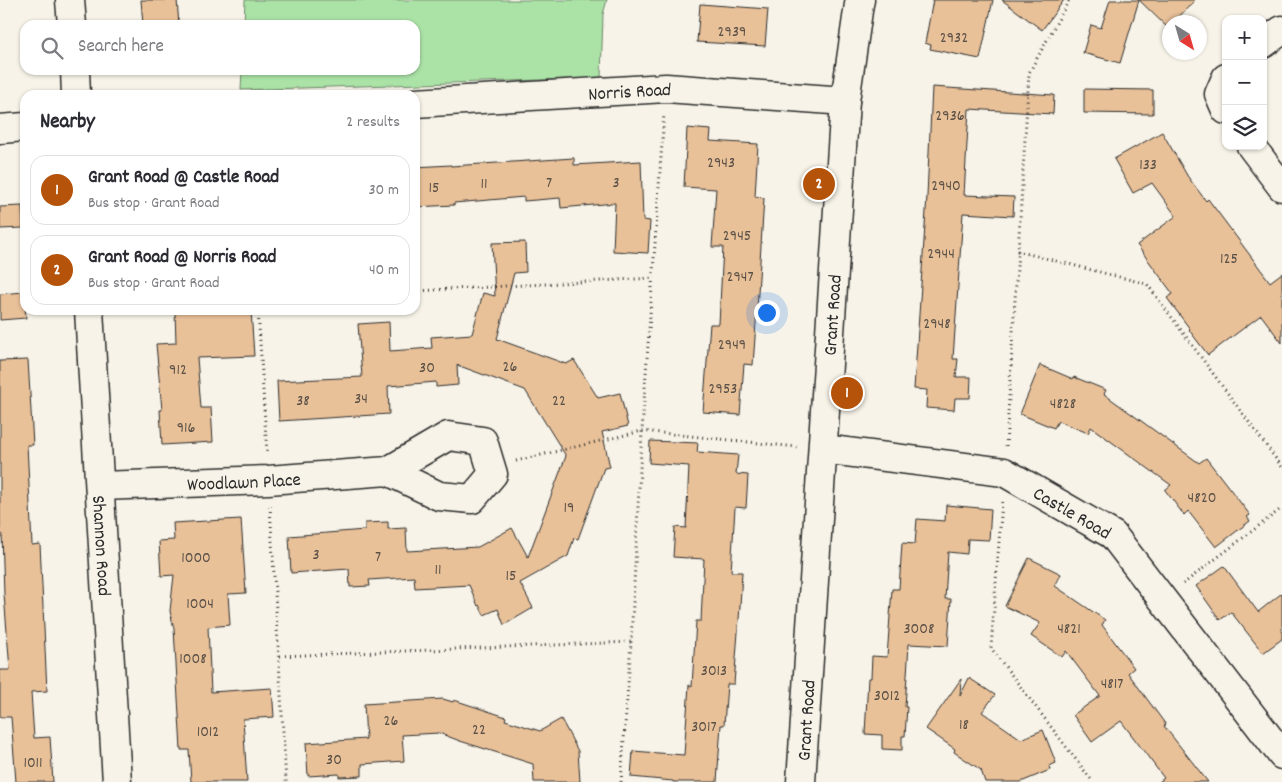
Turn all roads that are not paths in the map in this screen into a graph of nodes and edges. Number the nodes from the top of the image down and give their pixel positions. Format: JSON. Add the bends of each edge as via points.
{"nodes":[{"id":1,"x":70,"y":0,"type":"edge"},
{"id":2,"x":860,"y":0,"type":"edge"},
{"id":3,"x":72,"y":20,"type":"edge"},
{"id":4,"x":1282,"y":30,"type":"edge"},
{"id":5,"x":1267,"y":41,"type":"edge"},
{"id":6,"x":75,"y":75,"type":"edge"},
{"id":7,"x":1222,"y":87,"type":"edge"},
{"id":8,"x":76,"y":90,"type":"edge"},
{"id":9,"x":845,"y":101,"type":"junction"},
{"id":10,"x":1222,"y":101,"type":"edge"},
{"id":11,"x":420,"y":103,"type":"edge"},
{"id":12,"x":20,"y":127,"type":"edge"},
{"id":13,"x":0,"y":129,"type":"edge"},
{"id":14,"x":1254,"y":150,"type":"edge"},
{"id":15,"x":1282,"y":187,"type":"edge"},
{"id":16,"x":89,"y":315,"type":"edge"},
{"id":17,"x":823,"y":449,"type":"junction"},
{"id":18,"x":388,"y":471,"type":"junction"},
{"id":19,"x":100,"y":486,"type":"junction"},
{"id":20,"x":1277,"y":737,"type":"edge"},
{"id":21,"x":117,"y":782,"type":"edge"},
{"id":22,"x":801,"y":782,"type":"edge"}],
"edges":[{"from":1,"to":3,"type":"street"},
{"from":2,"to":9,"type":"street","name":"Grant Road"},
{"from":4,"to":5,"type":"street"},
{"from":6,"to":8,"type":"street"},
{"from":7,"to":10,"type":"street","via":[[1219,94]]},
{"from":9,"to":11,"type":"street","name":"Norris Road","via":[[666,88]]},
{"from":9,"to":17,"type":"street","name":"Grant Road"},
{"from":12,"to":13,"type":"street"},
{"from":14,"to":15,"type":"street"},
{"from":16,"to":19,"type":"street","name":"Shannon Road"},
{"from":17,"to":20,"type":"street","name":"Castle Road","via":[[1004,472],[1113,535]]},
{"from":17,"to":22,"type":"street","name":"Grant Road"},
{"from":18,"to":18,"type":"street","name":"Woodlawn Place","via":[[439,496],[472,499],[493,474],[483,441],[448,436]]},
{"from":18,"to":19,"type":"street","name":"Woodlawn Place","via":[[268,480]]},
{"from":19,"to":21,"type":"street","name":"Shannon Road"}]}
